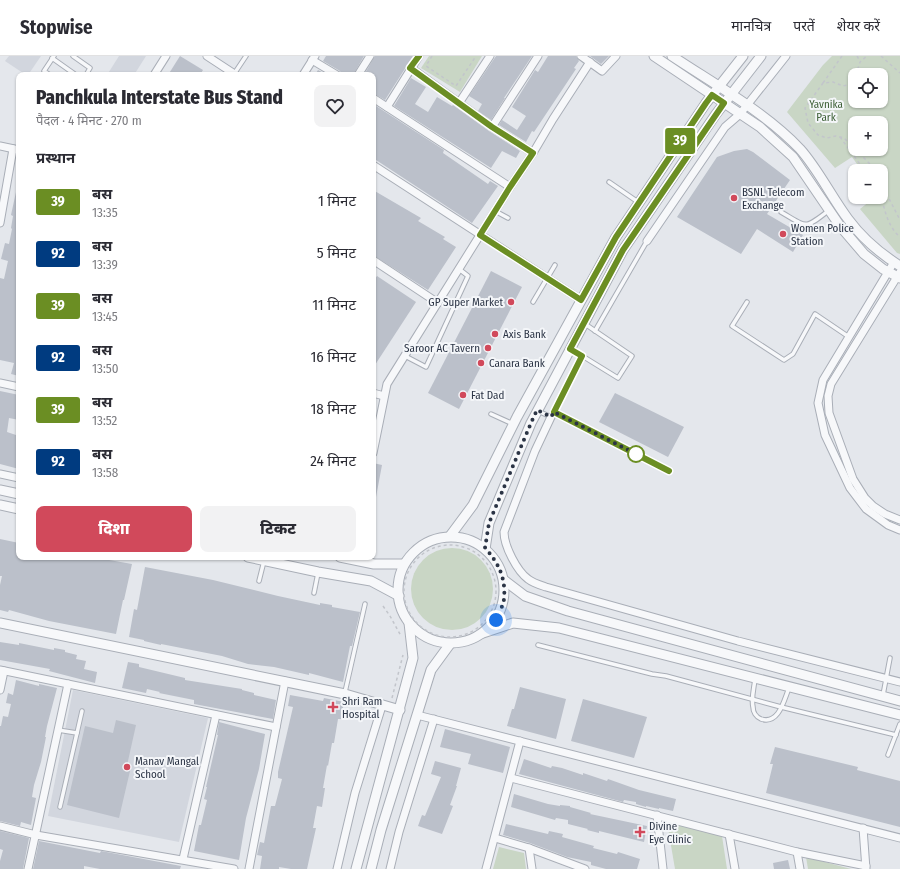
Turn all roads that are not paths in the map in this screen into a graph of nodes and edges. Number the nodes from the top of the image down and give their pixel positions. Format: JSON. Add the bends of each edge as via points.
{"nodes":[{"id":1,"x":74,"y":56,"type":"edge"},
{"id":2,"x":166,"y":56,"type":"edge"},
{"id":3,"x":207,"y":56,"type":"edge"},
{"id":4,"x":246,"y":56,"type":"edge"},
{"id":5,"x":370,"y":56,"type":"edge"},
{"id":6,"x":419,"y":56,"type":"edge"},
{"id":7,"x":490,"y":56,"type":"edge"},
{"id":8,"x":538,"y":56,"type":"edge"},
{"id":9,"x":581,"y":56,"type":"edge"},
{"id":10,"x":616,"y":56,"type":"edge"},
{"id":11,"x":654,"y":56,"type":"edge"},
{"id":12,"x":672,"y":56,"type":"edge"},
{"id":13,"x":743,"y":56,"type":"edge"},
{"id":14,"x":761,"y":56,"type":"edge"},
{"id":15,"x":786,"y":56,"type":"edge"},
{"id":16,"x":53,"y":57,"type":"edge"},
{"id":17,"x":314,"y":58,"type":"edge"},
{"id":18,"x":590,"y":62,"type":"junction"},
{"id":19,"x":410,"y":68,"type":"junction"},
{"id":20,"x":46,"y":72,"type":"edge"},
{"id":21,"x":72,"y":72,"type":"edge"},
{"id":22,"x":88,"y":72,"type":"edge"},
{"id":23,"x":156,"y":72,"type":"edge"},
{"id":24,"x":232,"y":72,"type":"edge"},
{"id":25,"x":236,"y":72,"type":"edge"},
{"id":26,"x":305,"y":72,"type":"edge"},
{"id":27,"x":333,"y":72,"type":"edge"},
{"id":28,"x":360,"y":72,"type":"edge"},
{"id":29,"x":718,"y":87,"type":"junction"},
{"id":30,"x":712,"y":95,"type":"junction"},
{"id":31,"x":731,"y":95,"type":"junction"},
{"id":32,"x":376,"y":100,"type":"edge"},
{"id":33,"x":459,"y":103,"type":"junction"},
{"id":34,"x":724,"y":103,"type":"junction"},
{"id":35,"x":746,"y":105,"type":"junction"},
{"id":36,"x":387,"y":107,"type":"junction"},
{"id":37,"x":740,"y":114,"type":"junction"},
{"id":38,"x":492,"y":127,"type":"junction"},
{"id":39,"x":0,"y":146,"type":"edge"},
{"id":40,"x":16,"y":148,"type":"edge"},
{"id":41,"x":16,"y":152,"type":"edge"},
{"id":42,"x":533,"y":153,"type":"junction"},
{"id":43,"x":376,"y":167,"type":"edge"},
{"id":44,"x":609,"y":182,"type":"dead end"},
{"id":45,"x":510,"y":187,"type":"junction"},
{"id":46,"x":639,"y":202,"type":"junction"},
{"id":47,"x":495,"y":210,"type":"junction"},
{"id":48,"x":829,"y":210,"type":"junction"},
{"id":49,"x":781,"y":212,"type":"dead end"},
{"id":50,"x":508,"y":218,"type":"dead end"},
{"id":51,"x":0,"y":222,"type":"edge"},
{"id":52,"x":480,"y":235,"type":"junction"},
{"id":53,"x":647,"y":241,"type":"joint"},
{"id":54,"x":376,"y":264,"type":"edge"},
{"id":55,"x":897,"y":264,"type":"edge"},
{"id":56,"x":555,"y":265,"type":"dead end"},
{"id":57,"x":459,"y":269,"type":"junction"},
{"id":58,"x":888,"y":272,"type":"junction"},
{"id":59,"x":899,"y":276,"type":"edge"},
{"id":60,"x":546,"y":278,"type":"junction"},
{"id":61,"x":581,"y":300,"type":"junction"},
{"id":62,"x":533,"y":302,"type":"dead end"},
{"id":63,"x":746,"y":302,"type":"dead end"},
{"id":64,"x":438,"y":303,"type":"junction"},
{"id":65,"x":584,"y":324,"type":"junction"},
{"id":66,"x":595,"y":331,"type":"junction"},
{"id":67,"x":849,"y":337,"type":"junction"},
{"id":68,"x":570,"y":349,"type":"junction"},
{"id":69,"x":405,"y":356,"type":"junction"},
{"id":70,"x":582,"y":356,"type":"junction"},
{"id":71,"x":0,"y":382,"type":"edge"},
{"id":72,"x":16,"y":386,"type":"edge"},
{"id":73,"x":376,"y":394,"type":"edge"},
{"id":74,"x":384,"y":396,"type":"junction"},
{"id":75,"x":537,"y":410,"type":"junction"},
{"id":76,"x":491,"y":414,"type":"dead end"},
{"id":77,"x":553,"y":414,"type":"junction"},
{"id":78,"x":513,"y":424,"type":"junction"},
{"id":79,"x":376,"y":437,"type":"edge"},
{"id":80,"x":669,"y":471,"type":"dead end"},
{"id":81,"x":0,"y":474,"type":"edge"},
{"id":82,"x":16,"y":477,"type":"edge"},
{"id":83,"x":0,"y":490,"type":"edge"},
{"id":84,"x":16,"y":493,"type":"edge"},
{"id":85,"x":0,"y":505,"type":"edge"},
{"id":86,"x":16,"y":508,"type":"edge"},
{"id":87,"x":900,"y":520,"type":"edge"},
{"id":88,"x":900,"y":530,"type":"edge"},
{"id":89,"x":450,"y":536,"type":"junction"},
{"id":90,"x":485,"y":548,"type":"junction"},
{"id":91,"x":264,"y":560,"type":"joint"},
{"id":92,"x":361,"y":560,"type":"edge"},
{"id":93,"x":404,"y":564,"type":"junction"},
{"id":94,"x":318,"y":572,"type":"junction"},
{"id":95,"x":504,"y":580,"type":"junction"},
{"id":96,"x":259,"y":581,"type":"dead end"},
{"id":97,"x":314,"y":593,"type":"dead end"},
{"id":98,"x":399,"y":596,"type":"junction"},
{"id":99,"x":364,"y":604,"type":"dead end"},
{"id":100,"x":0,"y":623,"type":"edge"},
{"id":101,"x":409,"y":623,"type":"junction"},
{"id":102,"x":483,"y":633,"type":"junction"},
{"id":103,"x":450,"y":644,"type":"junction"},
{"id":104,"x":538,"y":645,"type":"dead end"},
{"id":105,"x":890,"y":658,"type":"dead end"},
{"id":106,"x":2,"y":670,"type":"edge"},
{"id":107,"x":755,"y":678,"type":"junction"},
{"id":108,"x":887,"y":679,"type":"junction"},
{"id":109,"x":285,"y":681,"type":"junction"},
{"id":110,"x":900,"y":682,"type":"edge"},
{"id":111,"x":68,"y":684,"type":"junction"},
{"id":112,"x":790,"y":687,"type":"junction"},
{"id":113,"x":0,"y":690,"type":"edge"},
{"id":114,"x":345,"y":694,"type":"junction"},
{"id":115,"x":882,"y":696,"type":"junction"},
{"id":116,"x":753,"y":699,"type":"junction"},
{"id":117,"x":900,"y":701,"type":"edge"},
{"id":118,"x":382,"y":706,"type":"junction"},
{"id":119,"x":781,"y":707,"type":"junction"},
{"id":120,"x":82,"y":710,"type":"dead end"},
{"id":121,"x":400,"y":710,"type":"junction"},
{"id":122,"x":216,"y":715,"type":"junction"},
{"id":123,"x":417,"y":715,"type":"junction"},
{"id":124,"x":900,"y":715,"type":"edge"},
{"id":125,"x":434,"y":719,"type":"junction"},
{"id":126,"x":900,"y":724,"type":"edge"},
{"id":127,"x":276,"y":727,"type":"junction"},
{"id":128,"x":58,"y":730,"type":"junction"},
{"id":129,"x":77,"y":733,"type":"junction"},
{"id":130,"x":896,"y":735,"type":"junction"},
{"id":131,"x":520,"y":741,"type":"junction"},
{"id":132,"x":888,"y":755,"type":"dead end"},
{"id":133,"x":511,"y":778,"type":"junction"},
{"id":134,"x":60,"y":807,"type":"dead end"},
{"id":135,"x":657,"y":815,"type":"junction"},
{"id":136,"x":0,"y":826,"type":"edge"},
{"id":137,"x":863,"y":828,"type":"junction"},
{"id":138,"x":729,"y":834,"type":"junction"},
{"id":139,"x":36,"y":835,"type":"junction"},
{"id":140,"x":495,"y":838,"type":"junction"},
{"id":141,"x":900,"y":838,"type":"edge"},
{"id":142,"x":529,"y":848,"type":"junction"},
{"id":143,"x":797,"y":852,"type":"junction"},
{"id":144,"x":183,"y":859,"type":"junction"},
{"id":145,"x":866,"y":867,"type":"edge"},
{"id":146,"x":28,"y":869,"type":"edge"},
{"id":147,"x":234,"y":869,"type":"edge"},
{"id":148,"x":249,"y":869,"type":"edge"},
{"id":149,"x":337,"y":869,"type":"edge"},
{"id":150,"x":356,"y":869,"type":"edge"},
{"id":151,"x":371,"y":869,"type":"edge"},
{"id":152,"x":390,"y":869,"type":"edge"},
{"id":153,"x":486,"y":869,"type":"edge"},
{"id":154,"x":532,"y":869,"type":"edge"},
{"id":155,"x":585,"y":869,"type":"edge"},
{"id":156,"x":662,"y":869,"type":"edge"},
{"id":157,"x":735,"y":869,"type":"edge"},
{"id":158,"x":800,"y":869,"type":"edge"}],
"edges":[{"from":1,"to":22,"type":"lane","via":[[90,68]]},
{"from":2,"to":23,"type":"street"},
{"from":3,"to":24,"type":"street"},
{"from":4,"to":25,"type":"lane"},
{"from":5,"to":28,"type":"street"},
{"from":6,"to":19,"type":"street"},
{"from":7,"to":33,"type":"street"},
{"from":8,"to":38,"type":"street"},
{"from":9,"to":18,"type":"street"},
{"from":10,"to":18,"type":"street","via":[[602,71]]},
{"from":11,"to":30,"type":"street"},
{"from":12,"to":29,"type":"street"},
{"from":13,"to":29,"type":"street"},
{"from":14,"to":31,"type":"street"},
{"from":15,"to":35,"type":"street"},
{"from":16,"to":20,"type":"lane"},
{"from":16,"to":21,"type":"lane"},
{"from":17,"to":26,"type":"street"},
{"from":17,"to":27,"type":"street"},
{"from":18,"to":42,"type":"street"},
{"from":19,"to":33,"type":"street"},
{"from":19,"to":36,"type":"street"},
{"from":29,"to":30,"type":"street"},
{"from":29,"to":31,"type":"street"},
{"from":30,"to":34,"type":"street"},
{"from":30,"to":46,"type":"street"},
{"from":31,"to":34,"type":"street"},
{"from":31,"to":35,"type":"street"},
{"from":32,"to":36,"type":"street"},
{"from":33,"to":38,"type":"street"},
{"from":34,"to":37,"type":"street"},
{"from":34,"to":65,"type":"street","via":[[623,250]]},
{"from":35,"to":37,"type":"street"},
{"from":35,"to":55,"type":"street","via":[[767,119],[800,150],[849,220],[872,246]]},
{"from":36,"to":45,"type":"street"},
{"from":37,"to":48,"type":"street","via":[[760,127],[793,157]]},
{"from":37,"to":53,"type":"street","via":[[725,127]]},
{"from":38,"to":42,"type":"street"},
{"from":39,"to":40,"type":"street"},
{"from":41,"to":51,"type":"street"},
{"from":42,"to":45,"type":"street"},
{"from":43,"to":52,"type":"street"},
{"from":44,"to":46,"type":"lane"},
{"from":45,"to":47,"type":"street"},
{"from":46,"to":61,"type":"street"},
{"from":47,"to":50,"type":"lane"},
{"from":47,"to":52,"type":"street"},
{"from":48,"to":49,"type":"lane","via":[[808,225]]},
{"from":48,"to":58,"type":"street","via":[[864,254]]},
{"from":52,"to":57,"type":"street"},
{"from":52,"to":60,"type":"street"},
{"from":53,"to":66,"type":"lane"},
{"from":54,"to":64,"type":"street"},
{"from":55,"to":58,"type":"street"},
{"from":56,"to":60,"type":"lane"},
{"from":57,"to":64,"type":"street"},
{"from":57,"to":69,"type":"lane","via":[[468,276],[426,367]]},
{"from":58,"to":59,"type":"street"},
{"from":58,"to":67,"type":"street"},
{"from":59,"to":87,"type":"street","via":[[831,384],[828,396],[829,413],[859,490],[884,514]]},
{"from":60,"to":61,"type":"street"},
{"from":60,"to":62,"type":"lane"},
{"from":61,"to":78,"type":"street"},
{"from":63,"to":67,"type":"lane","via":[[732,326],[784,360],[793,354],[815,314]]},
{"from":64,"to":69,"type":"street"},
{"from":65,"to":66,"type":"lane"},
{"from":65,"to":68,"type":"street"},
{"from":66,"to":70,"type":"lane","via":[[632,356],[618,378]]},
{"from":67,"to":88,"type":"street","via":[[823,380],[818,403],[825,435],[850,488],[866,510]]},
{"from":68,"to":70,"type":"lane"},
{"from":68,"to":75,"type":"street"},
{"from":69,"to":74,"type":"street","via":[[387,384]]},
{"from":70,"to":77,"type":"lane"},
{"from":71,"to":72,"type":"street"},
{"from":73,"to":74,"type":"street"},
{"from":74,"to":79,"type":"street"},
{"from":75,"to":77,"type":"lane"},
{"from":75,"to":90,"type":"street","via":[[489,523]]},
{"from":76,"to":78,"type":"lane"},
{"from":77,"to":80,"type":"lane"},
{"from":77,"to":108,"type":"street","via":[[535,451],[504,532],[507,549],[528,579],[546,587],[669,622]]},
{"from":78,"to":89,"type":"street","via":[[473,505]]},
{"from":81,"to":82,"type":"street"},
{"from":83,"to":84,"type":"street"},
{"from":85,"to":86,"type":"street"},
{"from":89,"to":90,"type":"street","via":[[468,539]]},
{"from":89,"to":93,"type":"street","via":[[425,543],[416,549]]},
{"from":90,"to":95,"type":"street","via":[[498,564]]},
{"from":91,"to":94,"type":"street"},
{"from":91,"to":96,"type":"lane"},
{"from":92,"to":93,"type":"street","via":[[374,564]]},
{"from":93,"to":98,"type":"street","via":[[398,585]]},
{"from":94,"to":97,"type":"lane"},
{"from":94,"to":98,"type":"street","via":[[371,581]]},
{"from":95,"to":102,"type":"street","via":[[504,600],[496,620]]},
{"from":95,"to":115,"type":"street","via":[[525,596],[568,611]]},
{"from":98,"to":101,"type":"street","via":[[400,605]]},
{"from":99,"to":114,"type":"lane"},
{"from":100,"to":109,"type":"street"},
{"from":101,"to":103,"type":"street","via":[[422,635],[434,641]]},
{"from":101,"to":121,"type":"street","via":[[413,658]]},
{"from":102,"to":103,"type":"street","via":[[464,642]]},
{"from":102,"to":107,"type":"street","via":[[513,623],[559,628]]},
{"from":103,"to":123,"type":"street","via":[[431,670]]},
{"from":104,"to":116,"type":"lane"},
{"from":105,"to":108,"type":"lane"},
{"from":106,"to":111,"type":"street"},
{"from":106,"to":113,"type":"street"},
{"from":107,"to":112,"type":"street"},
{"from":107,"to":116,"type":"lane"},
{"from":108,"to":110,"type":"street"},
{"from":108,"to":115,"type":"lane"},
{"from":109,"to":114,"type":"street"},
{"from":109,"to":127,"type":"street"},
{"from":111,"to":122,"type":"street"},
{"from":111,"to":128,"type":"street"},
{"from":112,"to":119,"type":"lane"},
{"from":112,"to":124,"type":"street"},
{"from":114,"to":118,"type":"street"},
{"from":115,"to":117,"type":"street"},
{"from":116,"to":119,"type":"lane"},
{"from":116,"to":119,"type":"lane","via":[[752,707],[760,719],[773,719]]},
{"from":118,"to":121,"type":"street"},
{"from":118,"to":149,"type":"street","via":[[355,793]]},
{"from":119,"to":130,"type":"lane"},
{"from":120,"to":129,"type":"lane"},
{"from":121,"to":150,"type":"street"},
{"from":122,"to":127,"type":"street"},
{"from":122,"to":144,"type":"street"},
{"from":123,"to":125,"type":"street"},
{"from":123,"to":151,"type":"street"},
{"from":125,"to":131,"type":"street"},
{"from":125,"to":152,"type":"street"},
{"from":126,"to":130,"type":"lane"},
{"from":127,"to":148,"type":"street"},
{"from":128,"to":129,"type":"lane"},
{"from":128,"to":139,"type":"street"},
{"from":129,"to":134,"type":"lane"},
{"from":130,"to":132,"type":"lane"},
{"from":131,"to":133,"type":"street"},
{"from":131,"to":137,"type":"street"},
{"from":133,"to":135,"type":"street"},
{"from":133,"to":140,"type":"street"},
{"from":135,"to":138,"type":"street"},
{"from":135,"to":156,"type":"street"},
{"from":136,"to":139,"type":"street"},
{"from":137,"to":141,"type":"street"},
{"from":137,"to":145,"type":"street"},
{"from":138,"to":143,"type":"street"},
{"from":138,"to":157,"type":"street"},
{"from":139,"to":144,"type":"street"},
{"from":139,"to":146,"type":"street"},
{"from":140,"to":142,"type":"street"},
{"from":140,"to":153,"type":"street"},
{"from":142,"to":154,"type":"street"},
{"from":142,"to":155,"type":"street"},
{"from":143,"to":145,"type":"street"},
{"from":143,"to":158,"type":"street"},
{"from":144,"to":147,"type":"street"}]}
